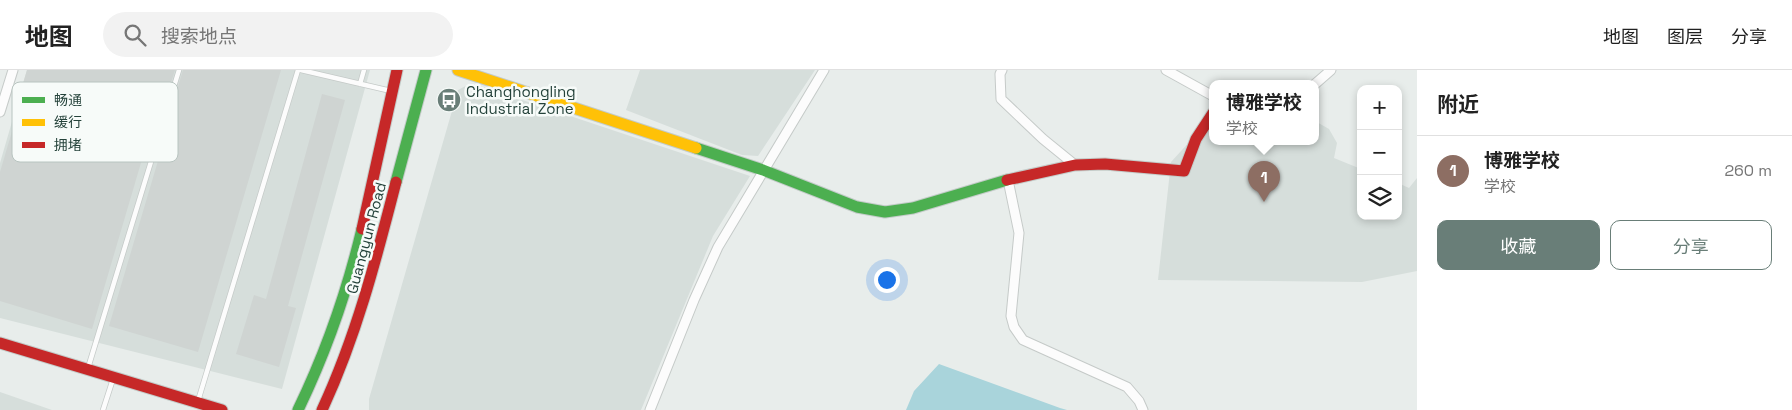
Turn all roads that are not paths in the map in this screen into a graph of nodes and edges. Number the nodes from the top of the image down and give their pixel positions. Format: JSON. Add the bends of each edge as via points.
{"nodes":[{"id":1,"x":12,"y":70,"type":"edge"},
{"id":2,"x":179,"y":70,"type":"edge"},
{"id":3,"x":300,"y":70,"type":"edge"},
{"id":4,"x":364,"y":70,"type":"edge"},
{"id":5,"x":397,"y":70,"type":"edge"},
{"id":6,"x":426,"y":70,"type":"edge"},
{"id":7,"x":458,"y":70,"type":"edge"},
{"id":8,"x":824,"y":70,"type":"edge"},
{"id":9,"x":1002,"y":70,"type":"edge"},
{"id":10,"x":1166,"y":70,"type":"edge"},
{"id":11,"x":1331,"y":70,"type":"edge"},
{"id":12,"x":1319,"y":80,"type":"edge"},
{"id":13,"x":175,"y":82,"type":"edge"},
{"id":14,"x":360,"y":84,"type":"junction"},
{"id":15,"x":392,"y":92,"type":"junction"},
{"id":16,"x":1209,"y":94,"type":"edge"},
{"id":17,"x":0,"y":112,"type":"edge"},
{"id":18,"x":1209,"y":119,"type":"edge"},
{"id":19,"x":151,"y":162,"type":"edge"},
{"id":20,"x":1076,"y":165,"type":"junction"},
{"id":21,"x":763,"y":170,"type":"junction"},
{"id":22,"x":1008,"y":180,"type":"junction"},
{"id":23,"x":0,"y":343,"type":"edge"},
{"id":24,"x":88,"y":370,"type":"junction"},
{"id":25,"x":114,"y":377,"type":"junction"},
{"id":26,"x":198,"y":402,"type":"junction"},
{"id":27,"x":297,"y":408,"type":"edge"},
{"id":28,"x":322,"y":409,"type":"edge"},
{"id":29,"x":103,"y":410,"type":"edge"},
{"id":30,"x":222,"y":410,"type":"edge"},
{"id":31,"x":650,"y":410,"type":"edge"},
{"id":32,"x":1143,"y":410,"type":"edge"}],
"edges":[{"from":1,"to":17,"type":"street"},
{"from":2,"to":13,"type":"lane"},
{"from":3,"to":14,"type":"lane"},
{"from":3,"to":26,"type":"lane"},
{"from":4,"to":14,"type":"lane"},
{"from":5,"to":15,"type":"street","name":"Guangyun Road"},
{"from":6,"to":28,"type":"street","name":"Guangyun Road","via":[[358,322]]},
{"from":7,"to":21,"type":"street"},
{"from":8,"to":21,"type":"street"},
{"from":9,"to":20,"type":"street","via":[[1001,99]]},
{"from":10,"to":16,"type":"street"},
{"from":11,"to":12,"type":"street"},
{"from":14,"to":15,"type":"lane"},
{"from":15,"to":27,"type":"street","name":"Guangyun Road","via":[[357,248],[338,314],[325,351]]},
{"from":18,"to":20,"type":"street","via":[[1196,139],[1184,171],[1105,164]]},
{"from":19,"to":24,"type":"lane"},
{"from":20,"to":22,"type":"street"},
{"from":21,"to":22,"type":"street","via":[[857,207],[885,212],[913,208]]},
{"from":21,"to":31,"type":"street","via":[[714,256]]},
{"from":22,"to":32,"type":"street","via":[[1019,233],[1011,316],[1014,327],[1023,340],[1127,387]]},
{"from":23,"to":24,"type":"street"},
{"from":24,"to":25,"type":"street"},
{"from":25,"to":26,"type":"street"},
{"from":25,"to":29,"type":"lane"},
{"from":26,"to":30,"type":"street"}]}
